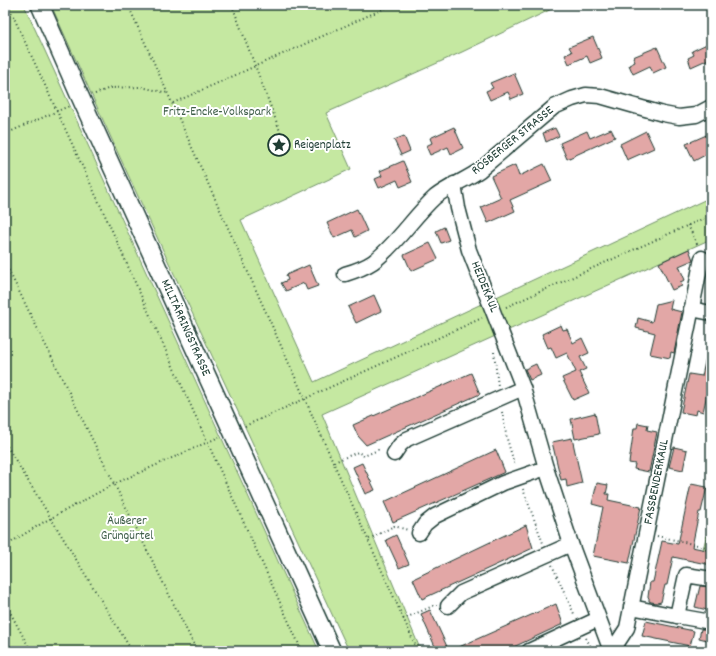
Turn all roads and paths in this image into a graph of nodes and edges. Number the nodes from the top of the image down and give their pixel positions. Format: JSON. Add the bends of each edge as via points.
{"nodes":[{"id":1,"x":8,"y":5,"type":"edge"},
{"id":2,"x":40,"y":5,"type":"edge"},
{"id":3,"x":128,"y":5,"type":"edge"},
{"id":4,"x":232,"y":5,"type":"edge"},
{"id":5,"x":392,"y":5,"type":"edge"},
{"id":6,"x":256,"y":65,"type":"junction"},
{"id":7,"x":173,"y":103,"type":"junction"},
{"id":8,"x":711,"y":107,"type":"edge"},
{"id":9,"x":283,"y":139,"type":"dead end"},
{"id":10,"x":454,"y":184,"type":"junction"},
{"id":11,"x":711,"y":215,"type":"edge"},
{"id":12,"x":688,"y":225,"type":"junction"},
{"id":13,"x":702,"y":258,"type":"joint"},
{"id":14,"x":5,"y":263,"type":"edge"},
{"id":15,"x":345,"y":274,"type":"dead end"},
{"id":16,"x":691,"y":309,"type":"junction"},
{"id":17,"x":494,"y":312,"type":"junction"},
{"id":18,"x":711,"y":313,"type":"edge"},
{"id":19,"x":523,"y":388,"type":"junction"},
{"id":20,"x":304,"y":399,"type":"junction"},
{"id":21,"x":232,"y":432,"type":"junction"},
{"id":22,"x":5,"y":443,"type":"edge"},
{"id":23,"x":207,"y":443,"type":"junction"},
{"id":24,"x":5,"y":450,"type":"edge"},
{"id":25,"x":11,"y":454,"type":"junction"},
{"id":26,"x":394,"y":454,"type":"joint"},
{"id":27,"x":334,"y":462,"type":"junction"},
{"id":28,"x":546,"y":468,"type":"junction"},
{"id":29,"x":114,"y":484,"type":"junction"},
{"id":30,"x":51,"y":517,"type":"junction"},
{"id":31,"x":419,"y":533,"type":"joint"},
{"id":32,"x":646,"y":534,"type":"junction"},
{"id":33,"x":711,"y":538,"type":"edge"},
{"id":34,"x":368,"y":539,"type":"junction"},
{"id":35,"x":570,"y":544,"type":"junction"},
{"id":36,"x":5,"y":546,"type":"edge"},
{"id":37,"x":710,"y":548,"type":"edge"},
{"id":38,"x":711,"y":579,"type":"edge"},
{"id":39,"x":5,"y":603,"type":"edge"},
{"id":40,"x":448,"y":606,"type":"joint"},
{"id":41,"x":631,"y":608,"type":"junction"},
{"id":42,"x":677,"y":616,"type":"junction"},
{"id":43,"x":403,"y":619,"type":"junction"},
{"id":44,"x":598,"y":619,"type":"junction"},
{"id":45,"x":711,"y":622,"type":"edge"},
{"id":46,"x":31,"y":651,"type":"edge"},
{"id":47,"x":132,"y":651,"type":"edge"},
{"id":48,"x":197,"y":651,"type":"edge"},
{"id":49,"x":302,"y":651,"type":"edge"},
{"id":50,"x":332,"y":651,"type":"edge"},
{"id":51,"x":418,"y":651,"type":"edge"},
{"id":52,"x":529,"y":651,"type":"edge"},
{"id":53,"x":612,"y":651,"type":"edge"}],
"edges":[{"from":1,"to":23,"type":"path"},
{"from":2,"to":21,"type":"main road","name":"MILITÄRRINGSTRASSE"},
{"from":3,"to":7,"type":"path"},
{"from":4,"to":6,"type":"path"},
{"from":5,"to":6,"type":"path"},
{"from":6,"to":7,"type":"path"},
{"from":6,"to":9,"type":"path"},
{"from":7,"to":20,"type":"path"},
{"from":8,"to":10,"type":"street","name":"RÖSBERGER STRASSE","via":[[696,115],[679,118],[600,96],[586,95],[572,99],[554,107],[480,170]]},
{"from":10,"to":15,"type":"street","name":"RÖSBERGER STRASSE","via":[[436,196],[373,262]]},
{"from":10,"to":17,"type":"street","name":"HEIDEKAUL","via":[[469,250]]},
{"from":11,"to":12,"type":"path"},
{"from":12,"to":13,"type":"path"},
{"from":12,"to":17,"type":"path"},
{"from":13,"to":16,"type":"street","name":"FASSBENDERKAUL"},
{"from":14,"to":29,"type":"path"},
{"from":16,"to":18,"type":"street"},
{"from":16,"to":32,"type":"street","name":"FASSBENDERKAUL"},
{"from":17,"to":19,"type":"street","name":"HEIDEKAUL"},
{"from":17,"to":20,"type":"path"},
{"from":19,"to":26,"type":"street","via":[[407,439]]},
{"from":19,"to":28,"type":"street","name":"HEIDEKAUL"},
{"from":20,"to":21,"type":"path"},
{"from":20,"to":27,"type":"path"},
{"from":21,"to":23,"type":"path"},
{"from":21,"to":50,"type":"main road","name":"MILITÄRRINGSTRASSE"},
{"from":22,"to":25,"type":"path"},
{"from":23,"to":29,"type":"path"},
{"from":23,"to":49,"type":"path"},
{"from":24,"to":25,"type":"path"},
{"from":25,"to":30,"type":"path"},
{"from":26,"to":27,"type":"path","via":[[378,450],[364,456],[358,452]]},
{"from":27,"to":34,"type":"path"},
{"from":28,"to":31,"type":"street","via":[[504,483],[435,516]]},
{"from":28,"to":35,"type":"street","name":"HEIDEKAUL"},
{"from":29,"to":30,"type":"path"},
{"from":29,"to":48,"type":"path"},
{"from":30,"to":36,"type":"path"},
{"from":30,"to":47,"type":"path"},
{"from":31,"to":34,"type":"path","via":[[394,526]]},
{"from":32,"to":37,"type":"path"},
{"from":32,"to":41,"type":"street","name":"FASSBENDERKAUL"},
{"from":33,"to":37,"type":"path"},
{"from":34,"to":43,"type":"path"},
{"from":35,"to":40,"type":"street","via":[[461,593]]},
{"from":35,"to":44,"type":"street","name":"HEIDEKAUL"},
{"from":38,"to":42,"type":"street","via":[[686,575]]},
{"from":39,"to":46,"type":"path"},
{"from":40,"to":43,"type":"path","via":[[433,606]]},
{"from":41,"to":42,"type":"street"},
{"from":41,"to":53,"type":"street","name":"FASSBENDERKAUL","via":[[627,628]]},
{"from":42,"to":45,"type":"street"},
{"from":43,"to":51,"type":"path"},
{"from":44,"to":52,"type":"street"},
{"from":44,"to":53,"type":"street","name":"HEIDEKAUL"}]}
